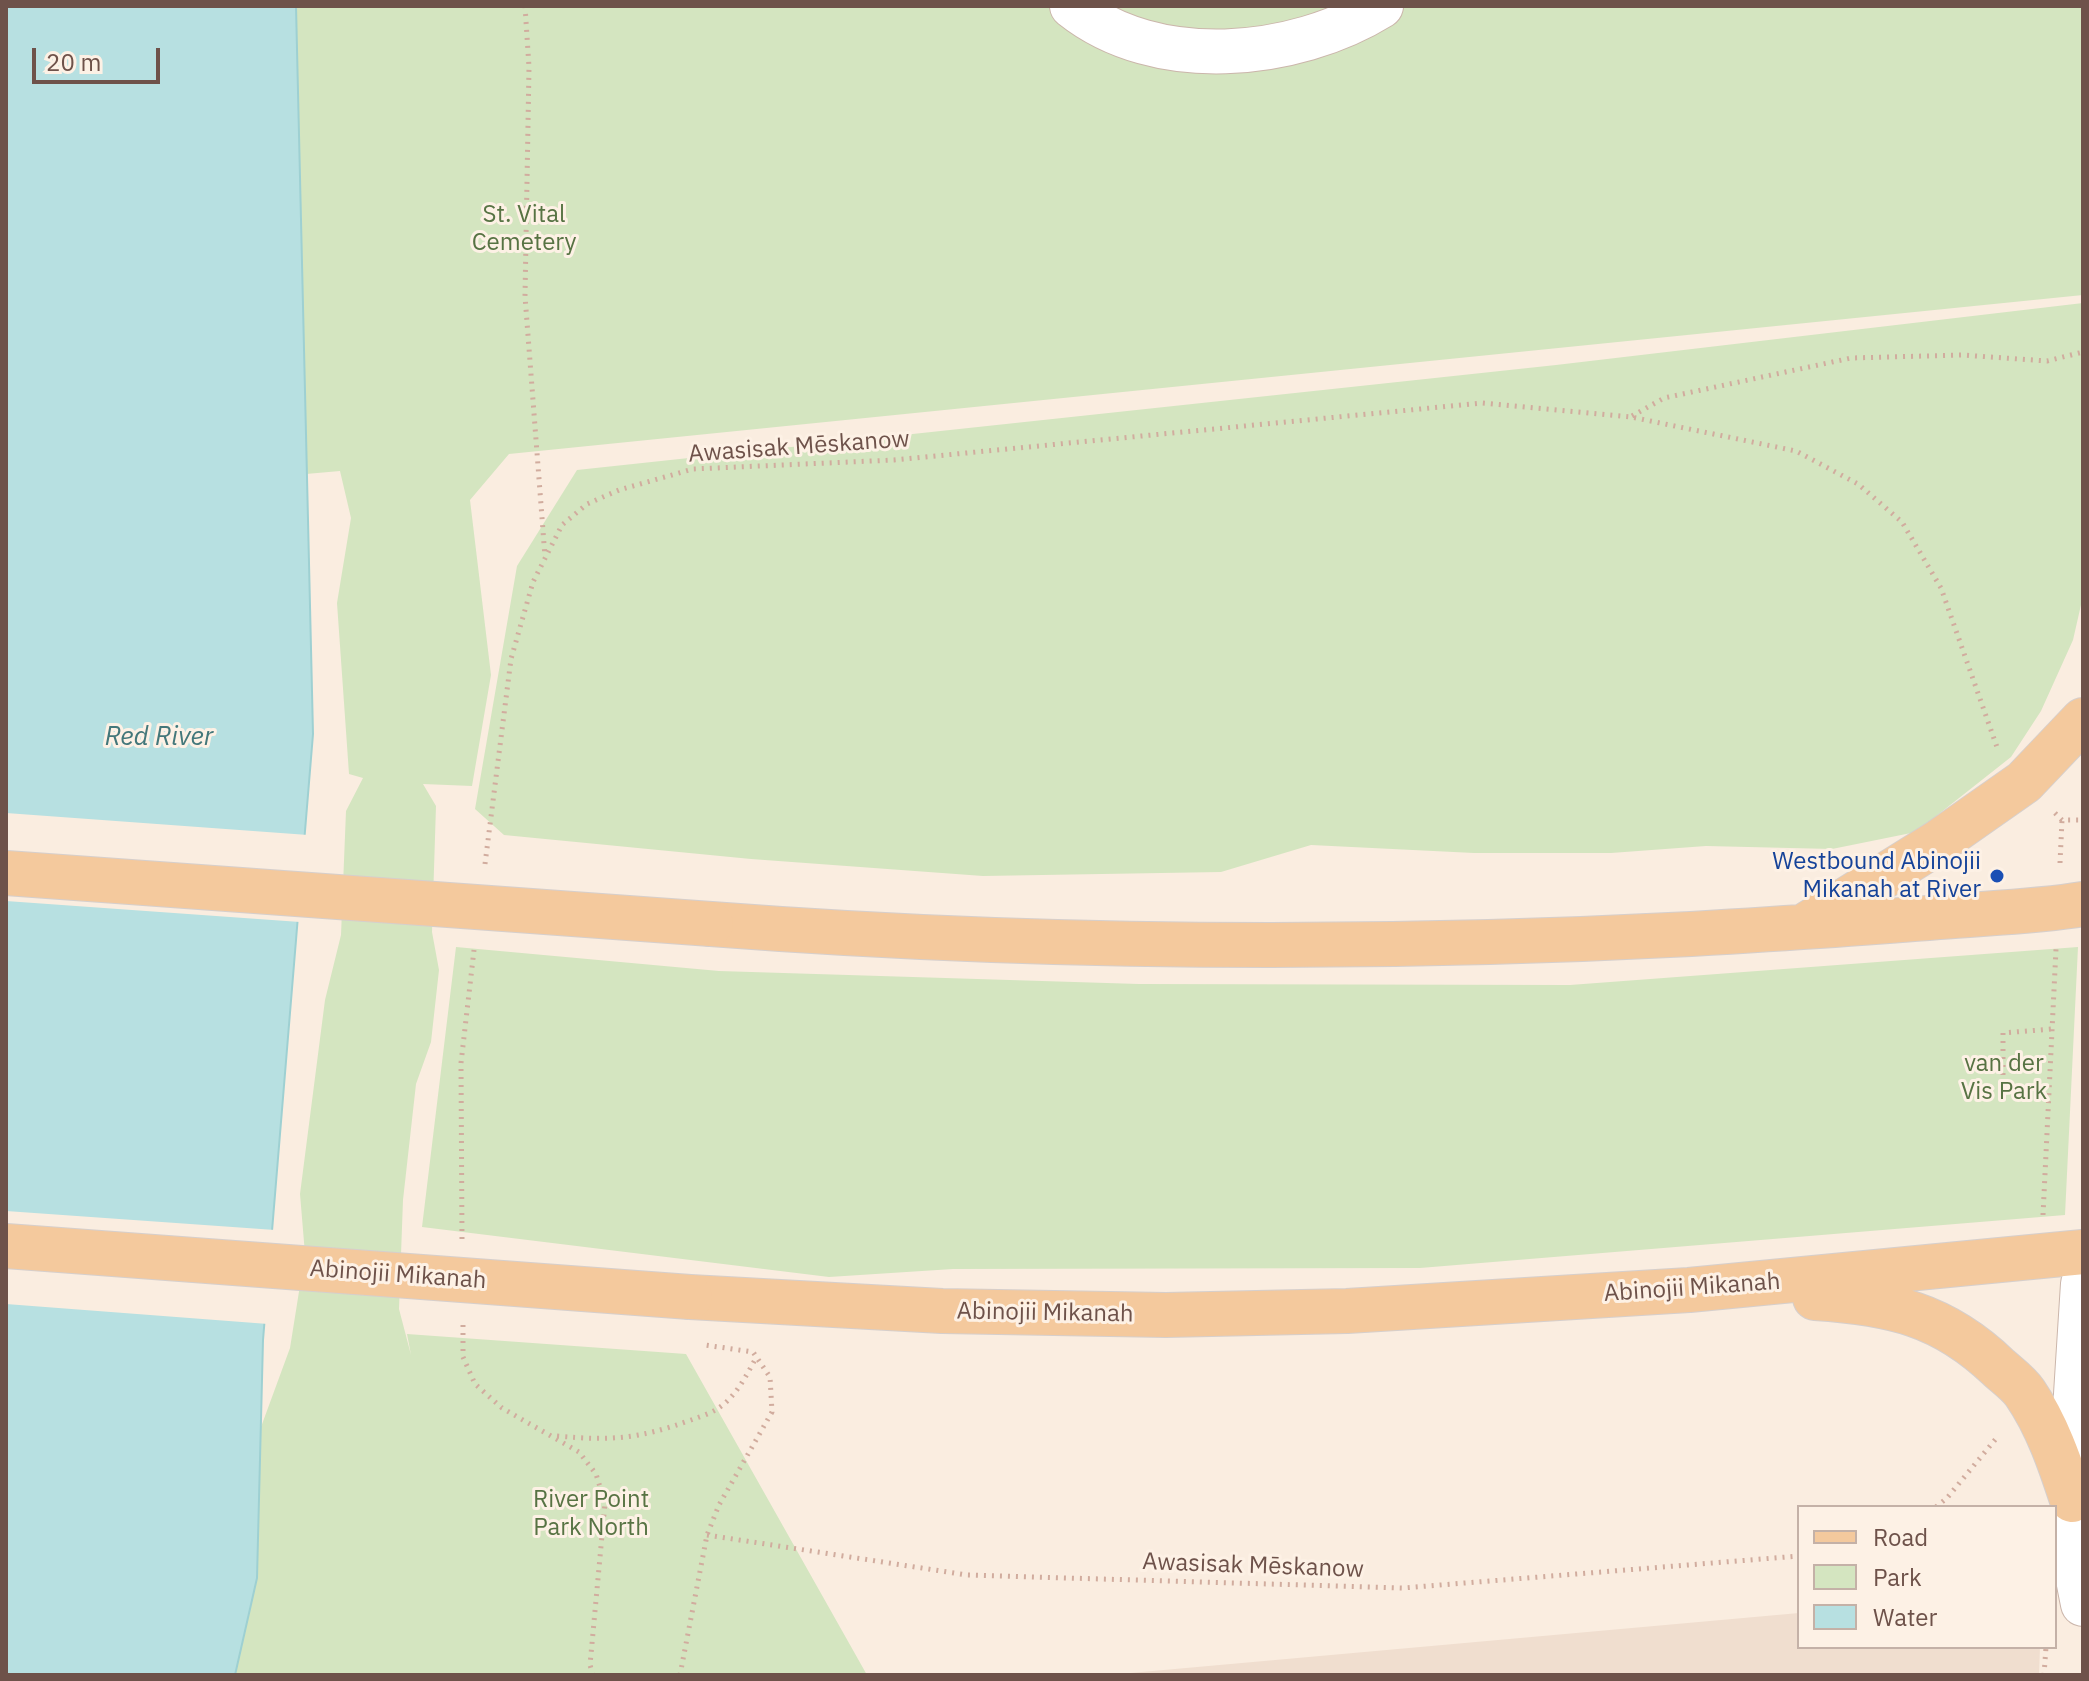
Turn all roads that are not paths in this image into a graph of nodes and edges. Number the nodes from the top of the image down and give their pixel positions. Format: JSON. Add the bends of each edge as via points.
{"nodes":[{"id":1,"x":1072,"y":6,"type":"edge"},
{"id":2,"x":1381,"y":6,"type":"edge"},
{"id":3,"x":2083,"y":720,"type":"edge"},
{"id":4,"x":6,"y":873,"type":"edge"},
{"id":5,"x":2071,"y":906,"type":"edge"},
{"id":6,"x":1801,"y":928,"type":"junction"},
{"id":7,"x":6,"y":1246,"type":"edge"},
{"id":8,"x":2062,"y":1254,"type":"edge"},
{"id":9,"x":2083,"y":1284,"type":"edge"},
{"id":10,"x":1689,"y":1290,"type":"junction"},
{"id":11,"x":2072,"y":1500,"type":"junction"},
{"id":12,"x":2083,"y":1604,"type":"edge"}],
"edges":[{"from":1,"to":2,"type":"street","via":[[1119,34],[1172,48],[1217,52],[1272,48],[1359,20]]},
{"from":3,"to":6,"type":"main road","via":[[2024,782]]},
{"from":4,"to":6,"type":"main road","bridge":true,"via":[[919,937],[1384,945]]},
{"from":5,"to":6,"type":"main road"},
{"from":7,"to":10,"type":"main road","name":"Abinojii Mikanah","bridge":true,"via":[[942,1311],[1347,1311]]},
{"from":8,"to":10,"type":"main road","name":"Abinojii Mikanah"},
{"from":9,"to":11,"type":"street"},
{"from":10,"to":11,"type":"main road","via":[[1865,1302],[1927,1317],[1976,1346],[2024,1391],[2056,1451]]},
{"from":11,"to":12,"type":"street"}]}
